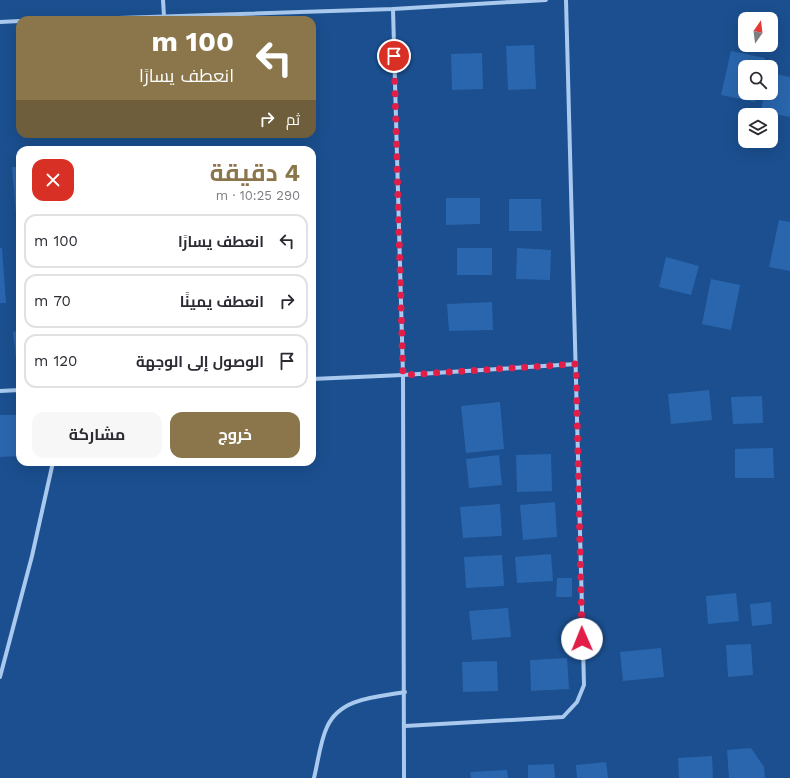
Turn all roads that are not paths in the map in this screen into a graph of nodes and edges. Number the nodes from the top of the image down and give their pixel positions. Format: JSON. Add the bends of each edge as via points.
{"nodes":[{"id":1,"x":163,"y":0,"type":"edge"},
{"id":2,"x":546,"y":0,"type":"edge"},
{"id":3,"x":566,"y":0,"type":"edge"},
{"id":4,"x":393,"y":9,"type":"junction"},
{"id":5,"x":164,"y":16,"type":"joint"},
{"id":6,"x":16,"y":21,"type":"edge"},
{"id":7,"x":0,"y":22,"type":"edge"},
{"id":8,"x":576,"y":364,"type":"junction"},
{"id":9,"x":403,"y":375,"type":"junction"},
{"id":10,"x":316,"y":379,"type":"edge"},
{"id":11,"x":16,"y":390,"type":"edge"},
{"id":12,"x":0,"y":391,"type":"edge"},
{"id":13,"x":52,"y":466,"type":"edge"},
{"id":14,"x":0,"y":677,"type":"edge"},
{"id":15,"x":405,"y":692,"type":"junction"},
{"id":16,"x":405,"y":726,"type":"junction"},
{"id":17,"x":314,"y":778,"type":"edge"},
{"id":18,"x":404,"y":778,"type":"edge"}],
"edges":[{"from":1,"to":5,"type":"street"},
{"from":2,"to":4,"type":"street"},
{"from":3,"to":8,"type":"street"},
{"from":4,"to":5,"type":"street"},
{"from":4,"to":9,"type":"street"},
{"from":6,"to":7,"type":"street"},
{"from":8,"to":9,"type":"street"},
{"from":8,"to":16,"type":"street","via":[[584,685],[577,702],[563,717]]},
{"from":9,"to":10,"type":"street"},
{"from":9,"to":15,"type":"street"},
{"from":11,"to":12,"type":"street"},
{"from":13,"to":14,"type":"street","via":[[32,556]]},
{"from":15,"to":16,"type":"street"},
{"from":15,"to":17,"type":"street","via":[[354,702],[340,709],[327,726]]},
{"from":16,"to":18,"type":"street"}]}
